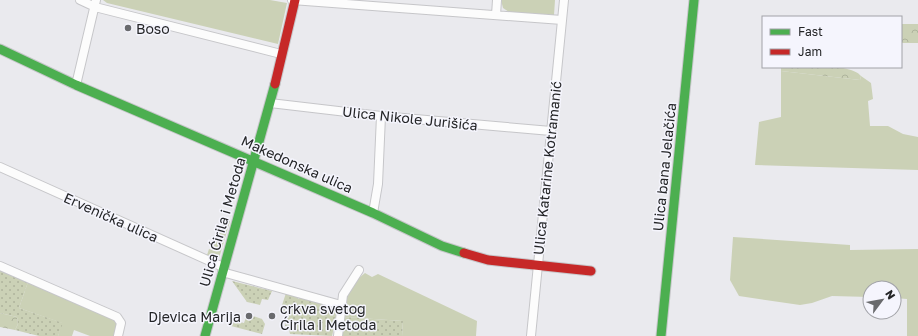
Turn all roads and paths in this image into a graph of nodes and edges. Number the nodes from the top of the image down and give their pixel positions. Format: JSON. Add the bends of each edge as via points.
{"nodes":[{"id":1,"x":80,"y":0,"type":"edge"},
{"id":2,"x":294,"y":0,"type":"edge"},
{"id":3,"x":497,"y":0,"type":"edge"},
{"id":4,"x":564,"y":0,"type":"edge"},
{"id":5,"x":694,"y":0,"type":"edge"},
{"id":6,"x":96,"y":3,"type":"edge"},
{"id":7,"x":496,"y":15,"type":"junction"},
{"id":8,"x":562,"y":20,"type":"junction"},
{"id":9,"x":0,"y":49,"type":"edge"},
{"id":10,"x":281,"y":54,"type":"junction"},
{"id":11,"x":76,"y":85,"type":"junction"},
{"id":12,"x":270,"y":103,"type":"junction"},
{"id":13,"x":381,"y":116,"type":"junction"},
{"id":14,"x":551,"y":131,"type":"junction"},
{"id":15,"x":254,"y":160,"type":"junction"},
{"id":16,"x":0,"y":167,"type":"edge"},
{"id":17,"x":373,"y":213,"type":"junction"},
{"id":18,"x":0,"y":266,"type":"edge"},
{"id":19,"x":537,"y":266,"type":"junction"},
{"id":20,"x":222,"y":270,"type":"junction"},
{"id":21,"x":359,"y":270,"type":"dead end"},
{"id":22,"x":591,"y":271,"type":"dead end"},
{"id":23,"x":341,"y":305,"type":"junction"},
{"id":24,"x":118,"y":336,"type":"edge"},
{"id":25,"x":205,"y":336,"type":"edge"},
{"id":26,"x":338,"y":336,"type":"edge"},
{"id":27,"x":531,"y":336,"type":"edge"},
{"id":28,"x":661,"y":336,"type":"edge"}],
"edges":[{"from":1,"to":6,"type":"street"},
{"from":2,"to":7,"type":"street"},
{"from":2,"to":10,"type":"street","name":"Ulica Ćirila i Metoda"},
{"from":3,"to":7,"type":"street"},
{"from":4,"to":8,"type":"street","name":"Ulica Katarine Kotramanić"},
{"from":5,"to":28,"type":"street","name":"Ulica bana Jelačića"},
{"from":6,"to":10,"type":"street"},
{"from":6,"to":11,"type":"street"},
{"from":7,"to":8,"type":"street"},
{"from":8,"to":14,"type":"street","name":"Ulica Katarine Kotramanić"},
{"from":9,"to":11,"type":"street","name":"Makedonska ulica"},
{"from":10,"to":12,"type":"street","name":"Ulica Ćirila i Metoda"},
{"from":11,"to":15,"type":"street","name":"Makedonska ulica"},
{"from":12,"to":13,"type":"street","name":"Ulica Nikole Jurišića"},
{"from":12,"to":15,"type":"street","name":"Ulica Ćirila i Metoda"},
{"from":13,"to":14,"type":"street","name":"Ulica Nikole Jurišića"},
{"from":13,"to":17,"type":"street","via":[[378,184]]},
{"from":14,"to":19,"type":"street","name":"Ulica Katarine Kotramanić"},
{"from":15,"to":17,"type":"street","name":"Makedonska ulica"},
{"from":15,"to":20,"type":"street","name":"Ulica Ćirila i Metoda"},
{"from":16,"to":20,"type":"street","name":"Ervenička ulica"},
{"from":17,"to":19,"type":"street","name":"Makedonska ulica","via":[[442,246],[488,260]]},
{"from":18,"to":24,"type":"street","via":[[117,316],[121,323]]},
{"from":19,"to":22,"type":"street","name":"Makedonska ulica"},
{"from":19,"to":27,"type":"street","name":"Ulica Katarine Kotramanić"},
{"from":20,"to":23,"type":"street","name":"Ervenička ulica"},
{"from":20,"to":25,"type":"street","name":"Ulica Ćirila i Metoda"},
{"from":21,"to":23,"type":"street","via":[[346,288]]},
{"from":23,"to":26,"type":"street"}]}
